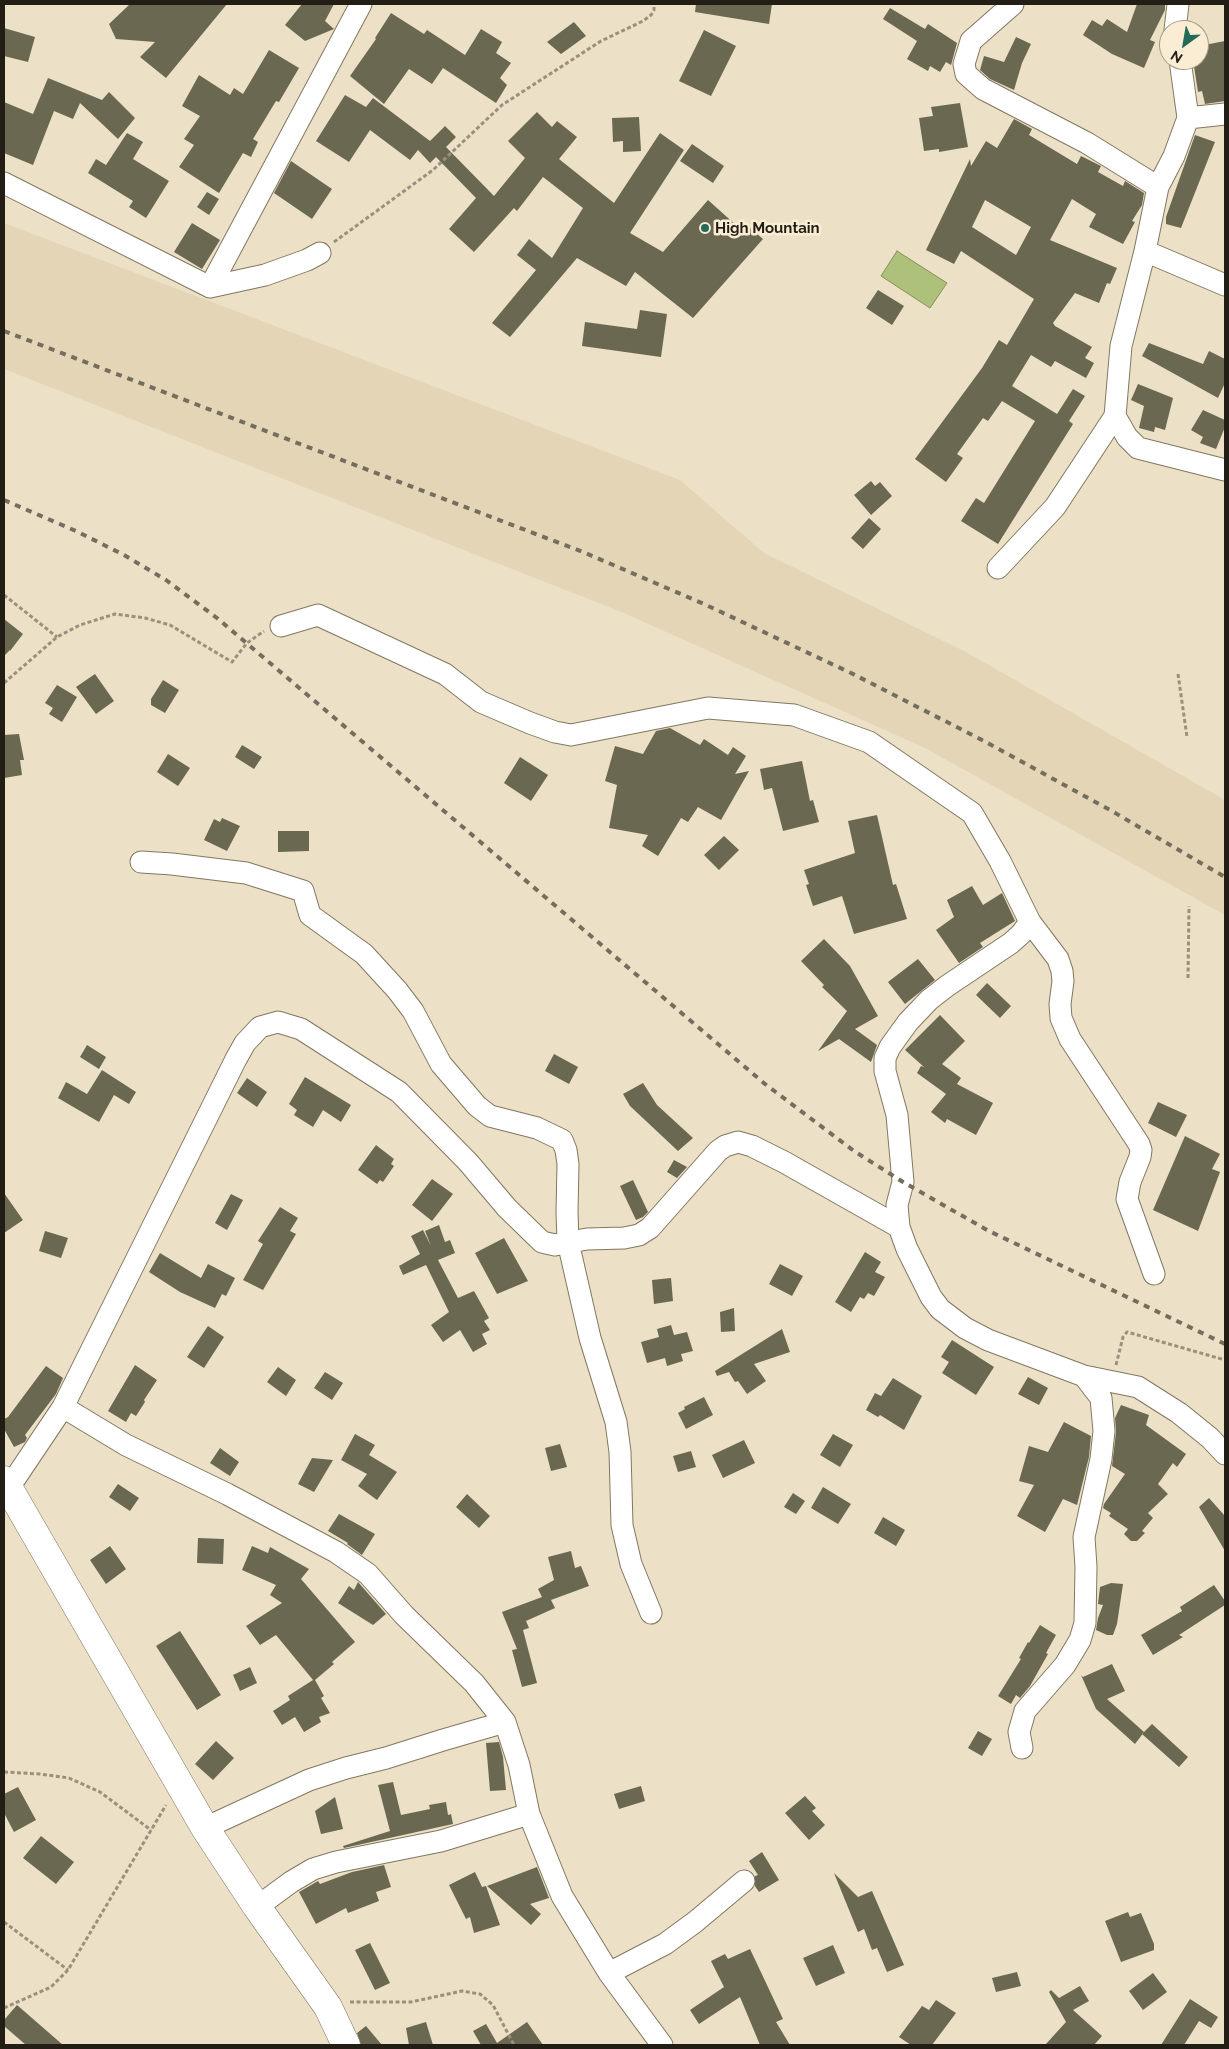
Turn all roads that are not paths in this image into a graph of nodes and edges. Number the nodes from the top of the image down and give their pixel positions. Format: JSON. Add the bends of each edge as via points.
{"nodes":[{"id":1,"x":361,"y":4,"type":"edge"},
{"id":2,"x":1013,"y":4,"type":"edge"},
{"id":3,"x":1178,"y":4,"type":"edge"},
{"id":4,"x":1176,"y":20,"type":"edge"},
{"id":5,"x":1181,"y":70,"type":"edge"},
{"id":6,"x":1225,"y":114,"type":"edge"},
{"id":7,"x":1188,"y":118,"type":"junction"},
{"id":8,"x":4,"y":183,"type":"edge"},
{"id":9,"x":1158,"y":187,"type":"junction"},
{"id":10,"x":1145,"y":251,"type":"junction"},
{"id":11,"x":320,"y":253,"type":"road end"},
{"id":12,"x":1225,"y":285,"type":"edge"},
{"id":13,"x":210,"y":287,"type":"junction"},
{"id":14,"x":1115,"y":416,"type":"junction"},
{"id":15,"x":1225,"y":470,"type":"edge"},
{"id":16,"x":998,"y":568,"type":"dead end"},
{"id":17,"x":281,"y":626,"type":"road end"},
{"id":18,"x":141,"y":862,"type":"dead end"},
{"id":19,"x":1030,"y":922,"type":"junction"},
{"id":20,"x":899,"y":1227,"type":"junction"},
{"id":21,"x":568,"y":1242,"type":"junction"},
{"id":22,"x":1154,"y":1274,"type":"dead end"},
{"id":23,"x":1084,"y":1376,"type":"junction"},
{"id":24,"x":63,"y":1408,"type":"junction"},
{"id":25,"x":1225,"y":1454,"type":"edge"},
{"id":26,"x":6,"y":1484,"type":"edge"},
{"id":27,"x":651,"y":1613,"type":"dead end"},
{"id":28,"x":506,"y":1722,"type":"junction"},
{"id":29,"x":1022,"y":1748,"type":"dead end"},
{"id":30,"x":530,"y":1814,"type":"junction"},
{"id":31,"x":205,"y":1828,"type":"junction"},
{"id":32,"x":744,"y":1881,"type":"dead end"},
{"id":33,"x":257,"y":1907,"type":"junction"},
{"id":34,"x":609,"y":1973,"type":"junction"},
{"id":35,"x":346,"y":2045,"type":"edge"},
{"id":36,"x":662,"y":2045,"type":"edge"}],
"edges":[{"from":1,"to":13,"type":"street"},
{"from":2,"to":9,"type":"street","via":[[971,41],[964,64],[966,74],[983,89],[1086,143]]},
{"from":3,"to":4,"type":"street"},
{"from":5,"to":7,"type":"street"},
{"from":6,"to":7,"type":"street"},
{"from":7,"to":9,"type":"street"},
{"from":8,"to":13,"type":"street"},
{"from":9,"to":10,"type":"street"},
{"from":10,"to":12,"type":"street"},
{"from":10,"to":14,"type":"street","via":[[1121,346]]},
{"from":11,"to":13,"type":"street","via":[[265,275]]},
{"from":14,"to":15,"type":"street","via":[[1127,437],[1138,448]]},
{"from":14,"to":16,"type":"street","via":[[1055,507]]},
{"from":17,"to":19,"type":"street","via":[[318,615],[445,674],[481,702],[530,724],[571,735],[708,708],[794,715],[839,730],[869,742],[972,813]]},
{"from":18,"to":21,"type":"street","via":[[246,873],[303,891],[310,915],[364,954],[398,990],[413,1010],[441,1064],[477,1106],[490,1116],[537,1128],[562,1140],[568,1164]]},
{"from":19,"to":20,"type":"street","via":[[1006,947],[929,1000],[908,1022],[885,1058],[885,1071],[897,1115],[903,1182],[897,1205]]},
{"from":19,"to":22,"type":"street","via":[[1058,959],[1062,971],[1061,1018],[1070,1039],[1139,1144],[1140,1157],[1127,1199]]},
{"from":20,"to":21,"type":"street","via":[[784,1162],[738,1142],[718,1151],[650,1228],[639,1235]]},
{"from":20,"to":23,"type":"street","via":[[931,1297],[940,1309],[988,1340]]},
{"from":21,"to":24,"type":"street","via":[[555,1245],[534,1236],[399,1092],[301,1029],[278,1022],[260,1027],[236,1059]]},
{"from":21,"to":27,"type":"street","via":[[590,1338],[616,1422],[622,1525],[631,1564]]},
{"from":23,"to":25,"type":"street","via":[[1138,1387],[1161,1400],[1210,1438]]},
{"from":23,"to":29,"type":"street","via":[[1101,1398],[1104,1431],[1084,1537],[1085,1623],[1080,1640],[1065,1665],[1025,1711],[1019,1732]]},
{"from":24,"to":26,"type":"street"},
{"from":24,"to":28,"type":"street","via":[[126,1445],[336,1552],[368,1574],[474,1683]]},
{"from":26,"to":31,"type":"street"},
{"from":28,"to":30,"type":"street"},
{"from":28,"to":31,"type":"street","via":[[309,1780]]},
{"from":30,"to":33,"type":"street","via":[[441,1841],[312,1869]]},
{"from":30,"to":34,"type":"street","via":[[562,1896]]},
{"from":31,"to":33,"type":"street"},
{"from":32,"to":34,"type":"street","via":[[665,1944]]},
{"from":33,"to":35,"type":"street","via":[[328,2007]]},
{"from":34,"to":36,"type":"street"}]}
